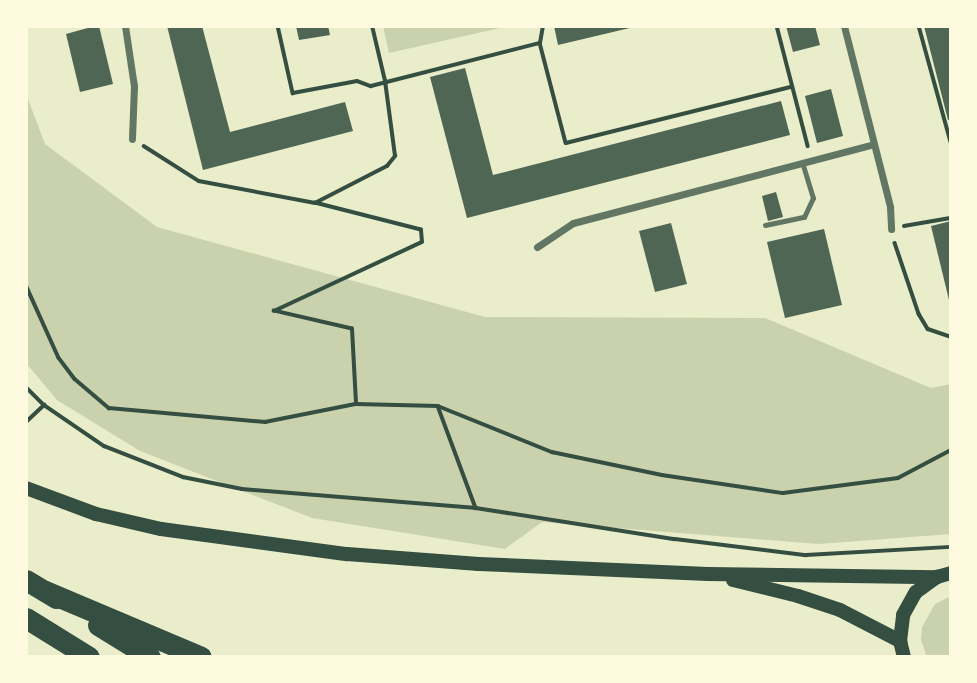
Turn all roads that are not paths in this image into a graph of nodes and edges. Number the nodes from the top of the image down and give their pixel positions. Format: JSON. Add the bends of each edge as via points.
{"nodes":[{"id":1,"x":125,"y":26,"type":"edge"},
{"id":2,"x":844,"y":26,"type":"edge"},
{"id":3,"x":132,"y":139,"type":"road end"},
{"id":4,"x":874,"y":144,"type":"junction"},
{"id":5,"x":802,"y":163,"type":"junction"},
{"id":6,"x":765,"y":225,"type":"dead end"},
{"id":7,"x":891,"y":229,"type":"road end"},
{"id":8,"x":537,"y":247,"type":"dead end"},
{"id":9,"x":26,"y":488,"type":"edge"},
{"id":10,"x":708,"y":574,"type":"junction"},
{"id":11,"x":944,"y":574,"type":"edge"},
{"id":12,"x":26,"y":580,"type":"edge"},
{"id":13,"x":45,"y":592,"type":"junction"},
{"id":14,"x":26,"y":618,"type":"edge"},
{"id":15,"x":900,"y":641,"type":"junction"},
{"id":16,"x":89,"y":657,"type":"edge"},
{"id":17,"x":150,"y":657,"type":"edge"},
{"id":18,"x":201,"y":657,"type":"edge"},
{"id":19,"x":904,"y":657,"type":"edge"}],
"edges":[{"from":1,"to":3,"type":"street","via":[[134,86]]},
{"from":2,"to":4,"type":"street"},
{"from":4,"to":5,"type":"street"},
{"from":4,"to":7,"type":"street","via":[[890,206]]},
{"from":5,"to":6,"type":"lane","via":[[813,198],[804,216]]},
{"from":5,"to":8,"type":"street","via":[[573,223]]},
{"from":9,"to":10,"type":"main road","via":[[96,514],[232,541],[479,564]]},
{"from":10,"to":11,"type":"main road"},
{"from":10,"to":15,"type":"main road","via":[[840,610]]},
{"from":11,"to":15,"type":"main road","via":[[916,592],[903,615]]},
{"from":12,"to":13,"type":"highway"},
{"from":13,"to":17,"type":"highway"},
{"from":13,"to":18,"type":"highway"},
{"from":14,"to":16,"type":"highway"},
{"from":15,"to":19,"type":"main road"}]}
